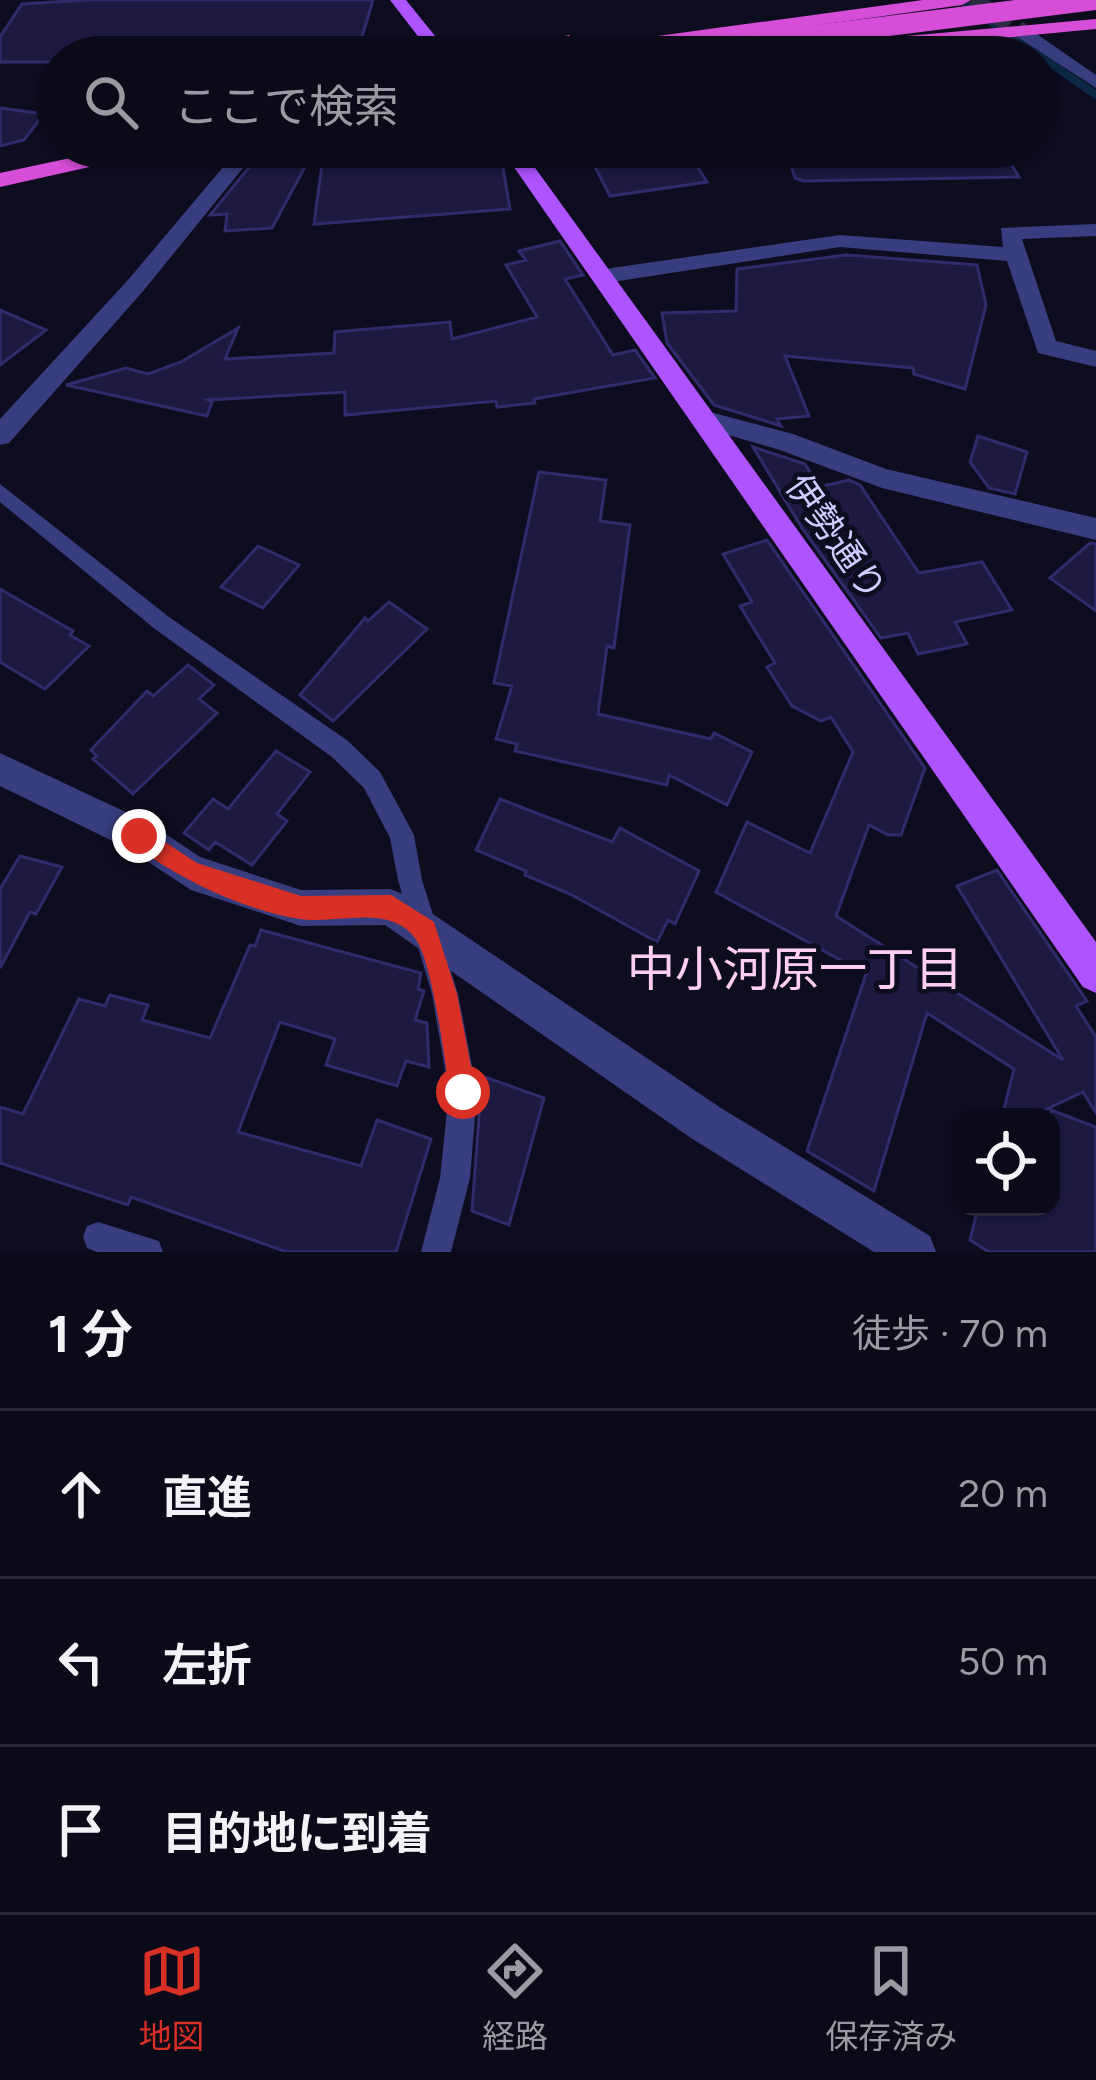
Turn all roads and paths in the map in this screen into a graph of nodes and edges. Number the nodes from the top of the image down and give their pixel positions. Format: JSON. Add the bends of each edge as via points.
{"nodes":[{"id":1,"x":398,"y":0,"type":"edge"},
{"id":2,"x":835,"y":0,"type":"edge"},
{"id":3,"x":962,"y":0,"type":"edge"},
{"id":4,"x":1095,"y":0,"type":"edge"},
{"id":5,"x":1096,"y":24,"type":"edge"},
{"id":6,"x":1022,"y":32,"type":"junction"},
{"id":7,"x":426,"y":36,"type":"edge"},
{"id":8,"x":604,"y":36,"type":"edge"},
{"id":9,"x":735,"y":36,"type":"edge"},
{"id":10,"x":759,"y":36,"type":"edge"},
{"id":11,"x":961,"y":36,"type":"edge"},
{"id":12,"x":1028,"y":36,"type":"edge"},
{"id":13,"x":1060,"y":58,"type":"edge"},
{"id":14,"x":1096,"y":83,"type":"edge"},
{"id":15,"x":36,"y":155,"type":"edge"},
{"id":16,"x":0,"y":162,"type":"edge"},
{"id":17,"x":55,"y":168,"type":"edge"},
{"id":18,"x":233,"y":168,"type":"edge"},
{"id":19,"x":525,"y":168,"type":"edge"},
{"id":20,"x":0,"y":180,"type":"edge"},
{"id":21,"x":1096,"y":230,"type":"edge"},
{"id":22,"x":1015,"y":255,"type":"junction"},
{"id":23,"x":604,"y":276,"type":"junction"},
{"id":24,"x":1096,"y":359,"type":"edge"},
{"id":25,"x":706,"y":420,"type":"junction"},
{"id":26,"x":0,"y":436,"type":"edge"},
{"id":27,"x":0,"y":491,"type":"edge"},
{"id":28,"x":1096,"y":529,"type":"edge"},
{"id":29,"x":0,"y":769,"type":"edge"},
{"id":30,"x":425,"y":931,"type":"junction"},
{"id":31,"x":1096,"y":974,"type":"edge"},
{"id":32,"x":98,"y":1238,"type":"dead end"},
{"id":33,"x":148,"y":1252,"type":"edge"},
{"id":34,"x":436,"y":1252,"type":"edge"},
{"id":35,"x":914,"y":1252,"type":"edge"}],
"edges":[{"from":1,"to":7,"type":"main road"},
{"from":2,"to":8,"type":"highway"},
{"from":3,"to":9,"type":"highway"},
{"from":4,"to":10,"type":"highway","bridge":true},
{"from":5,"to":6,"type":"highway"},
{"from":6,"to":11,"type":"highway"},
{"from":6,"to":12,"type":"street"},
{"from":13,"to":14,"type":"street"},
{"from":15,"to":16,"type":"highway"},
{"from":17,"to":20,"type":"highway"},
{"from":18,"to":26,"type":"street"},
{"from":19,"to":23,"type":"main road","name":"伊勢通り"},
{"from":21,"to":22,"type":"street","via":[[1009,233]]},
{"from":22,"to":23,"type":"street","via":[[840,241]]},
{"from":22,"to":24,"type":"street","via":[[1046,347]]},
{"from":23,"to":25,"type":"main road","name":"伊勢通り"},
{"from":25,"to":28,"type":"street","via":[[882,478]]},
{"from":25,"to":31,"type":"main road","name":"伊勢通り"},
{"from":27,"to":30,"type":"lane","via":[[372,780],[402,835]]},
{"from":29,"to":30,"type":"street","via":[[139,836],[191,872],[301,908],[391,907]]},
{"from":30,"to":34,"type":"lane","via":[[463,1092],[455,1178]]},
{"from":30,"to":35,"type":"street","via":[[706,1123]]},
{"from":32,"to":33,"type":"lane"}]}
